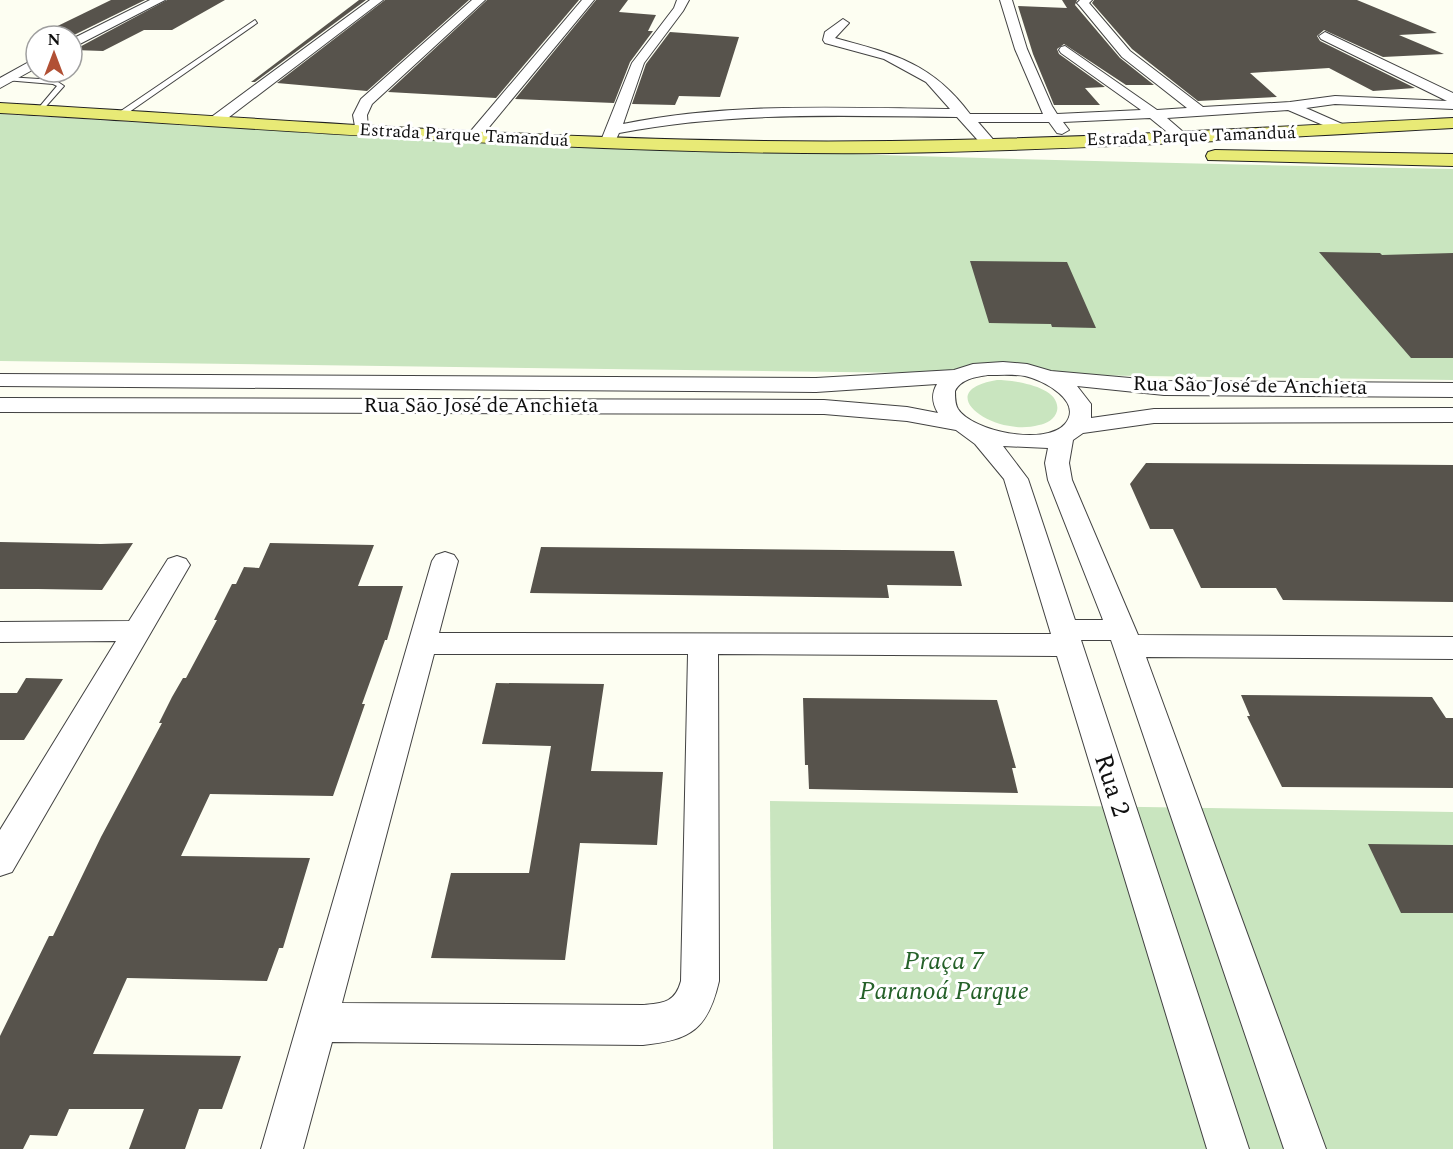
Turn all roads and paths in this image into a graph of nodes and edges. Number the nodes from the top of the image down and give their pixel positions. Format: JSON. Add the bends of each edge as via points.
{"nodes":[{"id":1,"x":159,"y":0,"type":"edge"},
{"id":2,"x":377,"y":0,"type":"edge"},
{"id":3,"x":479,"y":0,"type":"edge"},
{"id":4,"x":588,"y":0,"type":"edge"},
{"id":5,"x":683,"y":0,"type":"edge"},
{"id":6,"x":1006,"y":0,"type":"edge"},
{"id":7,"x":1086,"y":0,"type":"edge"},
{"id":8,"x":255,"y":22,"type":"dead end"},
{"id":9,"x":843,"y":23,"type":"dead end"},
{"id":10,"x":1324,"y":36,"type":"dead end"},
{"id":11,"x":84,"y":38,"type":"edge"},
{"id":12,"x":1065,"y":50,"type":"dead end"},
{"id":13,"x":24,"y":69,"type":"edge"},
{"id":14,"x":3,"y":82,"type":"edge"},
{"id":15,"x":1453,"y":98,"type":"edge"},
{"id":16,"x":1453,"y":105,"type":"edge"},
{"id":17,"x":1290,"y":106,"type":"junction"},
{"id":18,"x":0,"y":108,"type":"edge"},
{"id":19,"x":40,"y":111,"type":"junction"},
{"id":20,"x":1200,"y":111,"type":"junction"},
{"id":21,"x":1154,"y":114,"type":"junction"},
{"id":22,"x":964,"y":115,"type":"junction"},
{"id":23,"x":119,"y":116,"type":"junction"},
{"id":24,"x":1054,"y":118,"type":"junction"},
{"id":25,"x":214,"y":121,"type":"junction"},
{"id":26,"x":1453,"y":123,"type":"edge"},
{"id":27,"x":361,"y":129,"type":"junction"},
{"id":28,"x":1344,"y":130,"type":"junction"},
{"id":29,"x":475,"y":135,"type":"junction"},
{"id":30,"x":611,"y":136,"type":"junction"},
{"id":31,"x":1069,"y":141,"type":"junction"},
{"id":32,"x":989,"y":144,"type":"junction"},
{"id":33,"x":928,"y":147,"type":"junction"},
{"id":34,"x":1184,"y":150,"type":"junction"},
{"id":35,"x":1453,"y":160,"type":"edge"},
{"id":36,"x":959,"y":376,"type":"junction"},
{"id":37,"x":1048,"y":377,"type":"junction"},
{"id":38,"x":0,"y":380,"type":"edge"},
{"id":39,"x":1453,"y":390,"type":"edge"},
{"id":40,"x":0,"y":405,"type":"edge"},
{"id":41,"x":1453,"y":415,"type":"edge"},
{"id":42,"x":969,"y":428,"type":"junction"},
{"id":43,"x":1068,"y":432,"type":"junction"},
{"id":44,"x":445,"y":561,"type":"dead end"},
{"id":45,"x":177,"y":566,"type":"dead end"},
{"id":46,"x":137,"y":631,"type":"junction"},
{"id":47,"x":0,"y":632,"type":"edge"},
{"id":48,"x":1065,"y":637,"type":"junction"},
{"id":49,"x":1125,"y":638,"type":"junction"},
{"id":50,"x":422,"y":643,"type":"junction"},
{"id":51,"x":703,"y":645,"type":"junction"},
{"id":52,"x":1449,"y":654,"type":"edge"},
{"id":53,"x":0,"y":861,"type":"edge"},
{"id":54,"x":317,"y":1022,"type":"junction"},
{"id":55,"x":282,"y":1149,"type":"edge"},
{"id":56,"x":1228,"y":1149,"type":"edge"},
{"id":57,"x":1305,"y":1149,"type":"edge"}],
"edges":[{"from":1,"to":11,"type":"street"},
{"from":2,"to":25,"type":"street"},
{"from":3,"to":27,"type":"street","via":[[366,102],[360,115]]},
{"from":4,"to":29,"type":"street"},
{"from":5,"to":30,"type":"street","via":[[638,63]]},
{"from":6,"to":24,"type":"street","via":[[1029,68],[1045,107]]},
{"from":7,"to":20,"type":"street","via":[[1083,3],[1126,54]]},
{"from":8,"to":23,"type":"lane"},
{"from":9,"to":22,"type":"street","via":[[829,34],[829,40],[888,56],[931,79]]},
{"from":10,"to":15,"type":"street"},
{"from":12,"to":21,"type":"street"},
{"from":13,"to":14,"type":"street"},
{"from":14,"to":19,"type":"lane","via":[[54,82],[61,86]]},
{"from":16,"to":17,"type":"street","via":[[1335,100]]},
{"from":17,"to":20,"type":"street"},
{"from":17,"to":28,"type":"street"},
{"from":18,"to":19,"type":"main road","name":"Estrada Parque Tamanduá"},
{"from":19,"to":23,"type":"main road","name":"Estrada Parque Tamanduá"},
{"from":20,"to":21,"type":"street"},
{"from":21,"to":24,"type":"street"},
{"from":21,"to":34,"type":"street"},
{"from":22,"to":24,"type":"street"},
{"from":22,"to":30,"type":"street","via":[[733,113],[684,116]]},
{"from":22,"to":32,"type":"street"},
{"from":23,"to":25,"type":"main road","name":"Estrada Parque Tamanduá"},
{"from":24,"to":31,"type":"street"},
{"from":25,"to":27,"type":"main road","name":"Estrada Parque Tamanduá"},
{"from":26,"to":28,"type":"main road","name":"Estrada Parque Tamanduá"},
{"from":27,"to":29,"type":"main road","name":"Estrada Parque Tamanduá"},
{"from":28,"to":34,"type":"main road","name":"Estrada Parque Tamanduá"},
{"from":29,"to":30,"type":"main road","name":"Estrada Parque Tamanduá"},
{"from":30,"to":33,"type":"main road","name":"Estrada Parque Tamanduá"},
{"from":31,"to":32,"type":"main road","name":"Estrada Parque Tamanduá"},
{"from":31,"to":34,"type":"main road","name":"Estrada Parque Tamanduá"},
{"from":32,"to":33,"type":"main road","name":"Estrada Parque Tamanduá"},
{"from":33,"to":34,"type":"main road","name":"Estrada Parque Tamanduá","via":[[978,152]]},
{"from":34,"to":35,"type":"main road","name":"Estrada Parque Tamanduá"},
{"from":36,"to":37,"type":"street","name":"Rua São José de Anchieta","via":[[973,370],[1010,367]]},
{"from":36,"to":38,"type":"street","name":"Rua São José de Anchieta","via":[[816,386]]},
{"from":36,"to":42,"type":"street","via":[[949,383],[944,403],[950,414]]},
{"from":37,"to":39,"type":"street","name":"Rua São José de Anchieta","via":[[1164,388]]},
{"from":37,"to":43,"type":"street","name":"Rua São José de Anchieta","via":[[1075,395],[1080,406],[1080,417]]},
{"from":40,"to":42,"type":"street","name":"Rua São José de Anchieta","via":[[824,407],[908,414]]},
{"from":41,"to":43,"type":"street","name":"Rua São José de Anchieta","via":[[1154,416]]},
{"from":42,"to":43,"type":"street","name":"Rua São José de Anchieta","via":[[998,440],[1021,442],[1043,441]]},
{"from":42,"to":48,"type":"street","name":"Rua 2","via":[[1006,463],[1016,479]]},
{"from":43,"to":49,"type":"street","via":[[1057,463],[1060,480]]},
{"from":44,"to":50,"type":"street"},
{"from":45,"to":46,"type":"street"},
{"from":46,"to":47,"type":"street"},
{"from":46,"to":53,"type":"street"},
{"from":48,"to":49,"type":"street"},
{"from":48,"to":51,"type":"street"},
{"from":48,"to":56,"type":"street","name":"Rua 2"},
{"from":49,"to":52,"type":"street"},
{"from":49,"to":57,"type":"street"},
{"from":50,"to":51,"type":"street"},
{"from":50,"to":54,"type":"street"},
{"from":51,"to":54,"type":"street","via":[[700,981],[697,1000],[686,1014],[667,1023],[643,1025]]},
{"from":54,"to":55,"type":"street"}]}
